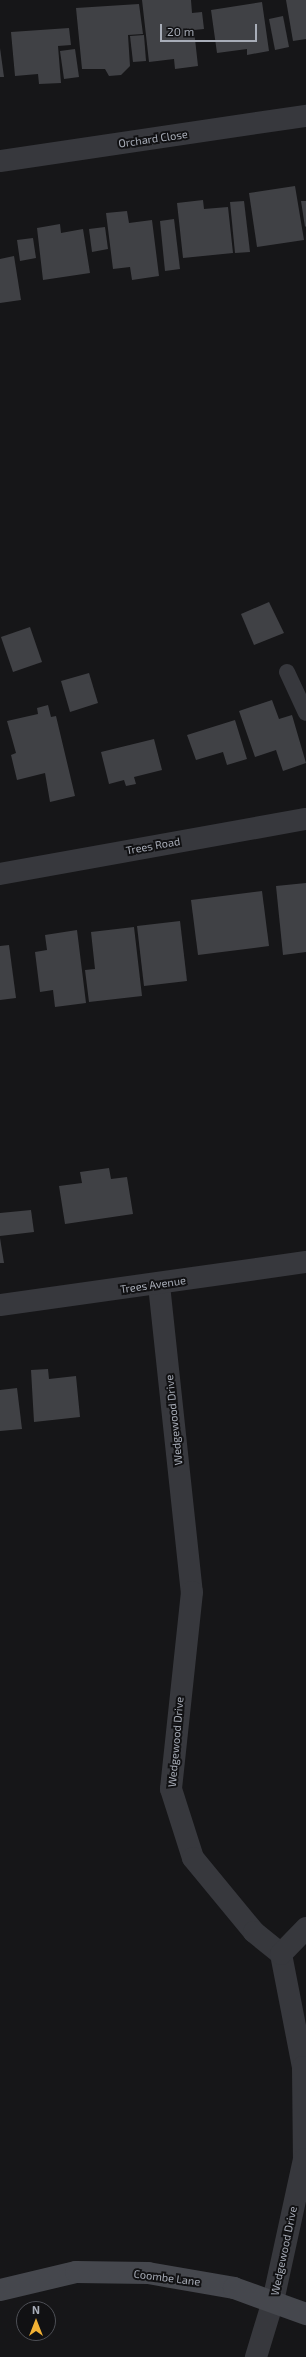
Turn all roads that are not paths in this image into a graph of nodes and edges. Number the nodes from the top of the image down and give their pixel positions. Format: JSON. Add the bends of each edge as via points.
{"nodes":[{"id":1,"x":306,"y":116,"type":"edge"},
{"id":2,"x":0,"y":161,"type":"edge"},
{"id":3,"x":287,"y":672,"type":"dead end"},
{"id":4,"x":306,"y":713,"type":"edge"},
{"id":5,"x":306,"y":819,"type":"edge"},
{"id":6,"x":0,"y":874,"type":"edge"},
{"id":7,"x":306,"y":1262,"type":"edge"},
{"id":8,"x":159,"y":1284,"type":"junction"},
{"id":9,"x":0,"y":1305,"type":"edge"},
{"id":10,"x":306,"y":1928,"type":"edge"},
{"id":11,"x":281,"y":1954,"type":"junction"},
{"id":12,"x":0,"y":2290,"type":"edge"},
{"id":13,"x":273,"y":2301,"type":"junction"},
{"id":14,"x":306,"y":2314,"type":"edge"},
{"id":15,"x":256,"y":2357,"type":"edge"}],
"edges":[{"from":1,"to":2,"type":"street","name":"Orchard Close"},
{"from":3,"to":4,"type":"lane"},
{"from":5,"to":6,"type":"street","name":"Trees Road"},
{"from":7,"to":8,"type":"street","name":"Trees Avenue"},
{"from":8,"to":9,"type":"street","name":"Trees Avenue"},
{"from":8,"to":11,"type":"street","name":"Wedgewood Drive","via":[[192,1592],[171,1789],[193,1858],[254,1932]]},
{"from":10,"to":11,"type":"street"},
{"from":11,"to":13,"type":"street","name":"Wedgewood Drive","via":[[303,2067],[304,2159]]},
{"from":12,"to":13,"type":"street","name":"Coombe Lane","via":[[76,2272],[148,2273],[234,2288]]},
{"from":13,"to":14,"type":"street","name":"Coombe Lane"},
{"from":13,"to":15,"type":"street","name":"Wedgewood Drive"}]}
